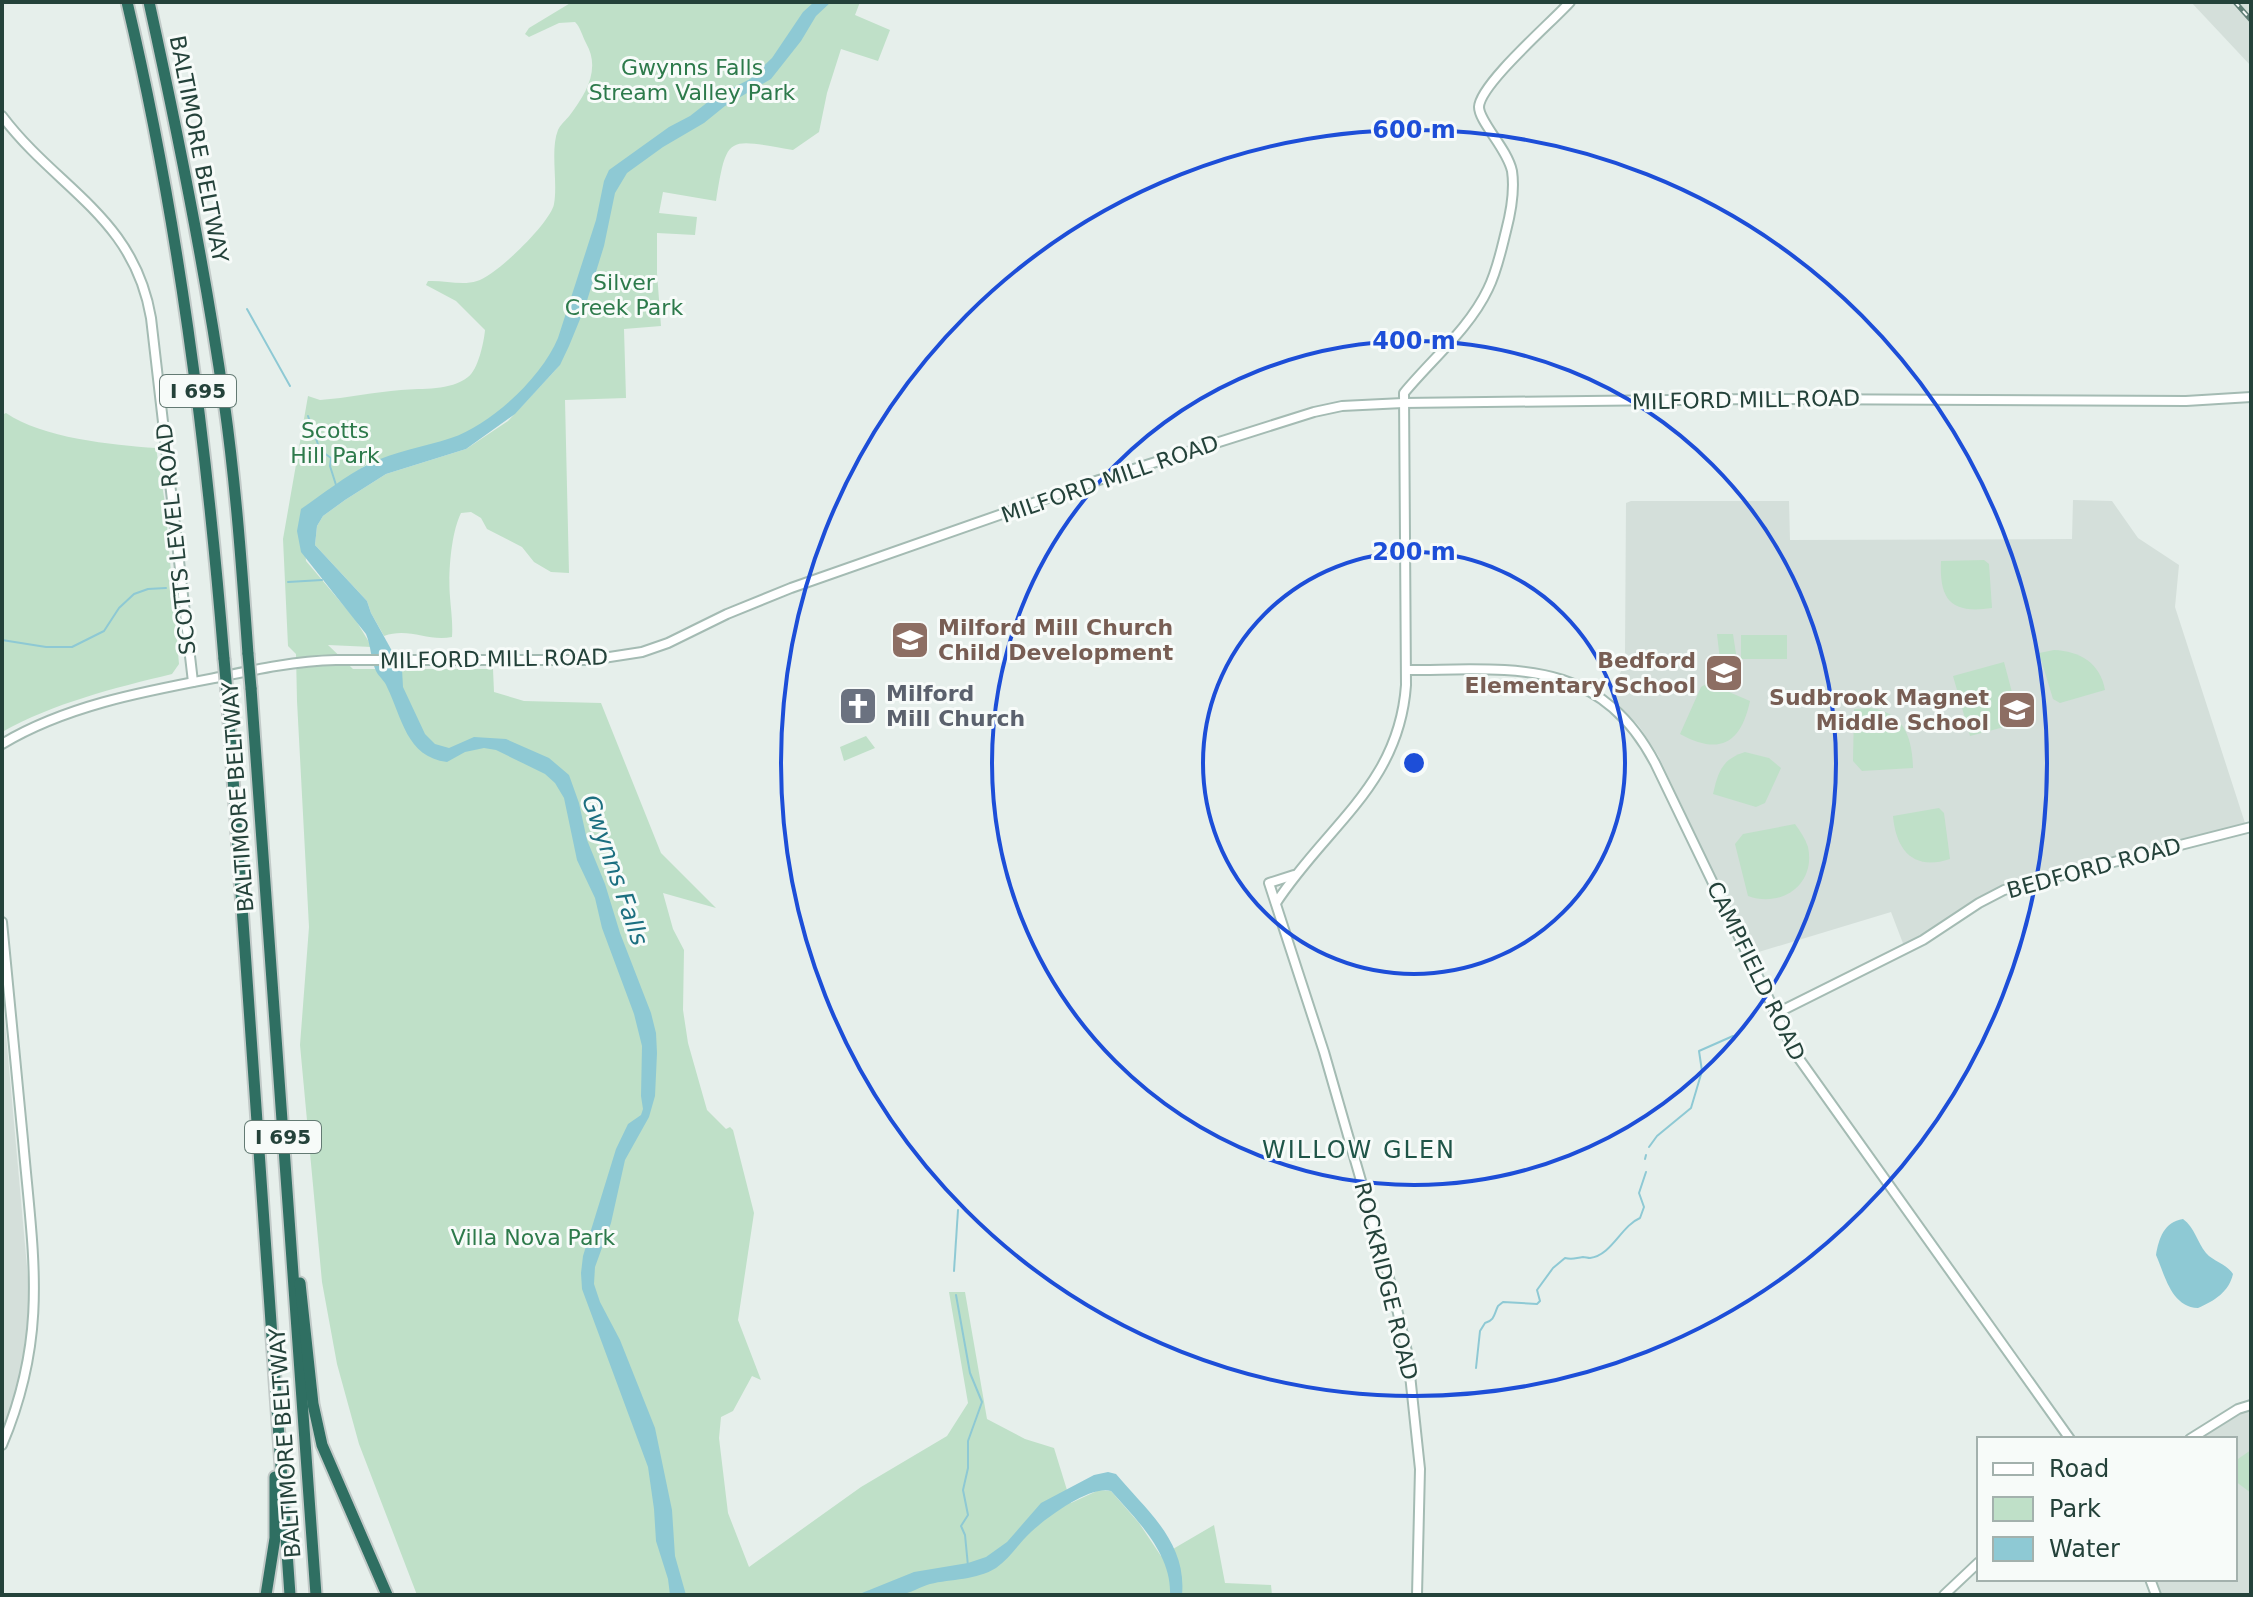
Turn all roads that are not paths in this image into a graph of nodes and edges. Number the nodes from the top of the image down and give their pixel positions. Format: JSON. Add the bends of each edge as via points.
{"nodes":[{"id":1,"x":119,"y":2,"type":"edge"},
{"id":2,"x":127,"y":2,"type":"edge"},
{"id":3,"x":149,"y":2,"type":"edge"},
{"id":4,"x":1570,"y":2,"type":"edge"},
{"id":5,"x":2,"y":116,"type":"edge"},
{"id":6,"x":152,"y":126,"type":"junction"},
{"id":7,"x":2251,"y":397,"type":"edge"},
{"id":8,"x":1403,"y":403,"type":"junction"},
{"id":9,"x":1406,"y":670,"type":"junction"},
{"id":10,"x":193,"y":682,"type":"junction"},
{"id":11,"x":2,"y":744,"type":"edge"},
{"id":12,"x":2251,"y":827,"type":"edge"},
{"id":13,"x":1294,"y":874,"type":"junction"},
{"id":14,"x":1276,"y":903,"type":"junction"},
{"id":15,"x":2,"y":922,"type":"edge"},
{"id":16,"x":1775,"y":1014,"type":"junction"},
{"id":17,"x":284,"y":1150,"type":"junction"},
{"id":18,"x":2251,"y":1405,"type":"edge"},
{"id":19,"x":2069,"y":1437,"type":"edge"},
{"id":20,"x":2193,"y":1437,"type":"edge"},
{"id":21,"x":2,"y":1445,"type":"edge"},
{"id":22,"x":279,"y":1449,"type":"junction"},
{"id":23,"x":1977,"y":1564,"type":"edge"},
{"id":24,"x":266,"y":1595,"type":"edge"},
{"id":25,"x":290,"y":1595,"type":"edge"},
{"id":26,"x":316,"y":1595,"type":"edge"},
{"id":27,"x":387,"y":1595,"type":"edge"},
{"id":28,"x":1417,"y":1595,"type":"edge"},
{"id":29,"x":1944,"y":1595,"type":"edge"}],
"edges":[{"from":1,"to":6,"type":"highway"},
{"from":2,"to":6,"type":"highway","name":"BALTIMORE BELTWAY","number":"I 695"},
{"from":3,"to":17,"type":"highway","name":"BALTIMORE BELTWAY","number":"I 695","bridge":true,"via":[[191,200],[224,400],[237,511]]},
{"from":4,"to":8,"type":"street","via":[[1481,99],[1482,119],[1505,151],[1512,174],[1504,239],[1487,292],[1404,393]]},
{"from":5,"to":10,"type":"street","name":"SCOTTS LEVEL ROAD","via":[[102,217],[127,250],[144,291]]},
{"from":6,"to":22,"type":"highway","name":"BALTIMORE BELTWAY","number":"I 695","bridge":true,"via":[[200,404],[213,527]]},
{"from":7,"to":8,"type":"street","name":"MILFORD MILL ROAD"},
{"from":8,"to":9,"type":"street"},
{"from":8,"to":10,"type":"street","name":"MILFORD MILL ROAD","via":[[1329,408],[1191,450],[791,588],[642,652],[590,660],[299,662]]},
{"from":9,"to":13,"type":"street","via":[[1402,720],[1381,771]]},
{"from":9,"to":16,"type":"street","name":"CAMPFIELD ROAD","via":[[1547,674],[1584,688],[1620,713],[1655,763]]},
{"from":10,"to":11,"type":"street","name":"MILFORD MILL ROAD","via":[[65,715]]},
{"from":12,"to":16,"type":"street","name":"BEDFORD ROAD","via":[[2004,890],[1939,932]]},
{"from":13,"to":14,"type":"street"},
{"from":13,"to":14,"type":"street","name":"ROCKRIDGE ROAD","via":[[1269,883]]},
{"from":14,"to":28,"type":"street","name":"ROCKRIDGE ROAD","via":[[1324,1052],[1408,1356],[1420,1469]]},
{"from":15,"to":21,"type":"street","via":[[36,1288],[29,1364]]},
{"from":16,"to":19,"type":"street","name":"CAMPFIELD ROAD","via":[[1802,1065]]},
{"from":17,"to":26,"type":"highway","name":"BALTIMORE BELTWAY","number":"I 695"},
{"from":17,"to":27,"type":"highway","via":[[317,1426],[330,1468]]},
{"from":18,"to":20,"type":"street"},
{"from":22,"to":24,"type":"highway"},
{"from":22,"to":25,"type":"highway","name":"BALTIMORE BELTWAY","number":"I 695"},
{"from":23,"to":29,"type":"street"}]}
